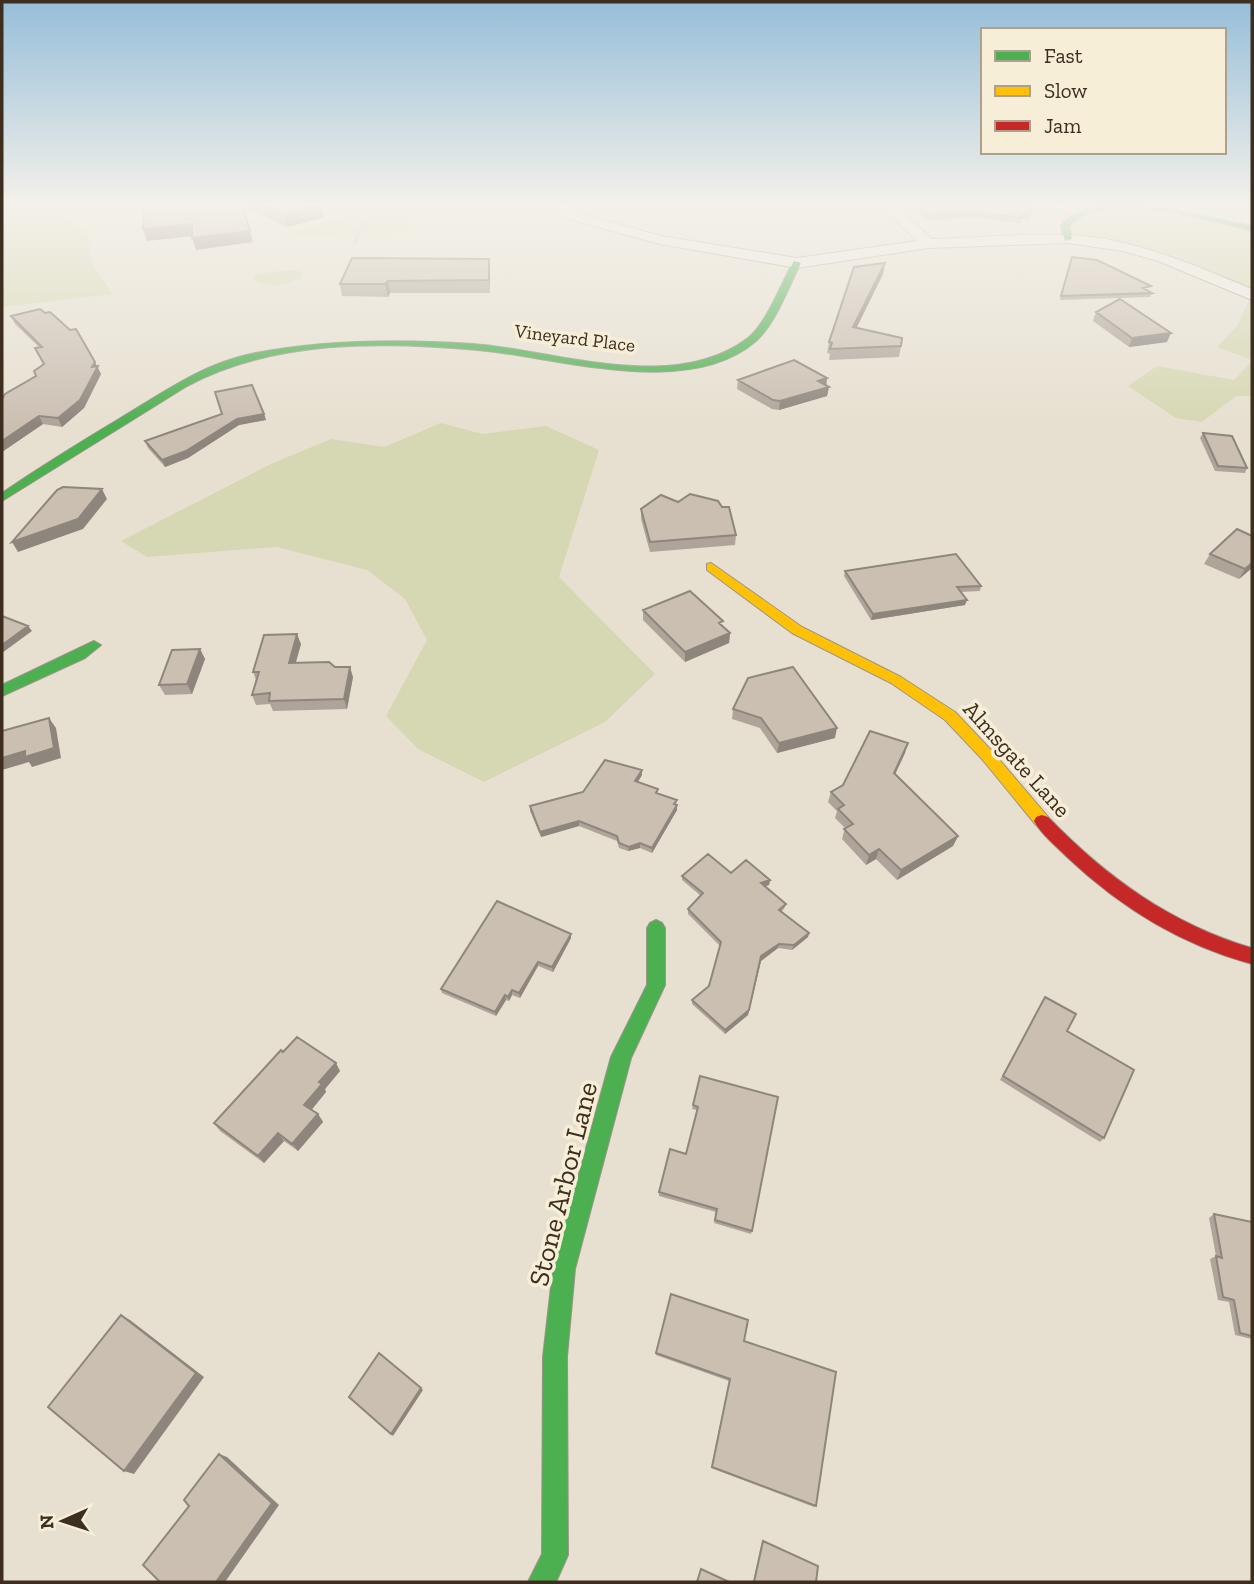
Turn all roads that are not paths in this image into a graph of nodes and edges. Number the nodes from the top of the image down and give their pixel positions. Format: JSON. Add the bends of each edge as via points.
{"nodes":[{"id":1,"x":788,"y":278,"type":"edge"},
{"id":2,"x":1211,"y":278,"type":"edge"},
{"id":3,"x":1252,"y":295,"type":"edge"},
{"id":4,"x":2,"y":498,"type":"edge"},
{"id":5,"x":711,"y":567,"type":"dead end"},
{"id":6,"x":94,"y":645,"type":"dead end"},
{"id":7,"x":2,"y":691,"type":"edge"},
{"id":8,"x":656,"y":928,"type":"dead end"},
{"id":9,"x":1252,"y":956,"type":"edge"},
{"id":10,"x":542,"y":1582,"type":"edge"}],
"edges":[{"from":1,"to":4,"type":"street","name":"Vineyard Place","via":[[753,339],[706,362],[634,368],[484,348],[411,345],[304,348],[225,363],[183,384]]},
{"from":2,"to":3,"type":"street"},
{"from":5,"to":9,"type":"street","name":"Almsgate Lane","via":[[796,629],[949,715],[1074,856],[1128,896],[1187,934]]},
{"from":6,"to":7,"type":"street"},
{"from":8,"to":10,"type":"street","name":"Stone Arbor Lane","via":[[656,985],[621,1058],[564,1269],[555,1357],[555,1555]]}]}
